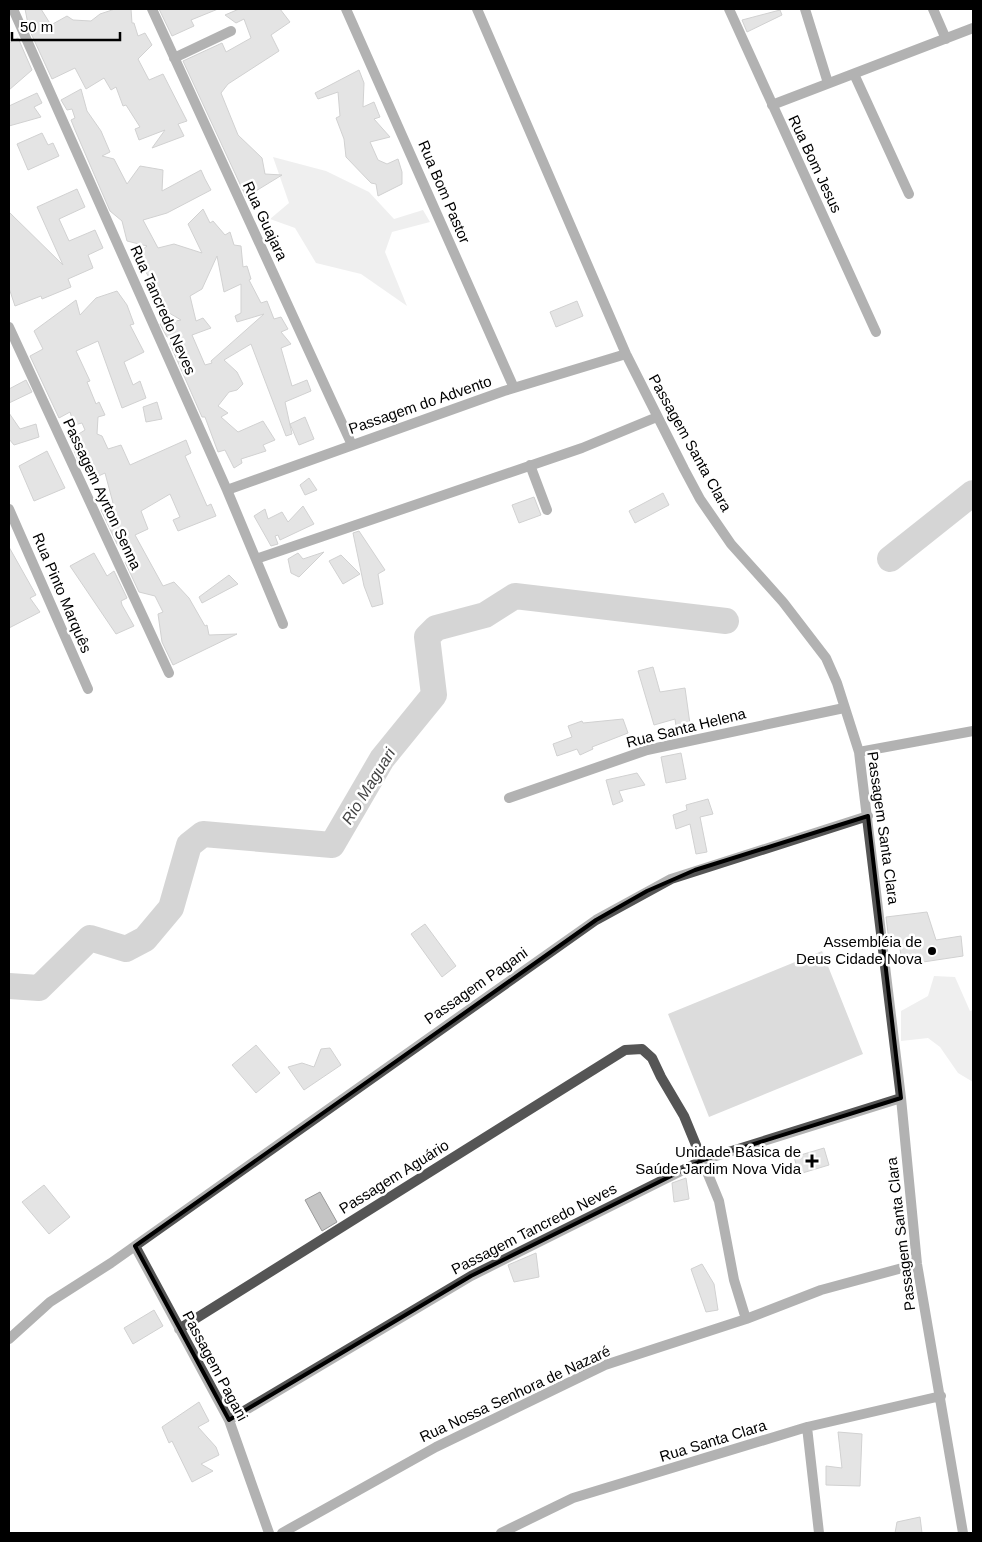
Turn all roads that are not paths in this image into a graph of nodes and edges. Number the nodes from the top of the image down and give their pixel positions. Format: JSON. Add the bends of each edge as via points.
{"nodes":[{"id":1,"x":13,"y":9,"type":"edge"},
{"id":2,"x":152,"y":9,"type":"edge"},
{"id":3,"x":346,"y":9,"type":"edge"},
{"id":4,"x":477,"y":9,"type":"edge"},
{"id":5,"x":729,"y":9,"type":"edge"},
{"id":6,"x":805,"y":9,"type":"edge"},
{"id":7,"x":933,"y":9,"type":"edge"},
{"id":8,"x":973,"y":28,"type":"edge"},
{"id":9,"x":231,"y":31,"type":"dead end"},
{"id":10,"x":946,"y":39,"type":"junction"},
{"id":11,"x":174,"y":58,"type":"junction"},
{"id":12,"x":854,"y":74,"type":"junction"},
{"id":13,"x":828,"y":83,"type":"junction"},
{"id":14,"x":772,"y":105,"type":"junction"},
{"id":15,"x":909,"y":194,"type":"dead end"},
{"id":16,"x":9,"y":327,"type":"edge"},
{"id":17,"x":876,"y":332,"type":"dead end"},
{"id":18,"x":626,"y":354,"type":"junction"},
{"id":19,"x":514,"y":388,"type":"junction"},
{"id":20,"x":656,"y":417,"type":"junction"},
{"id":21,"x":352,"y":445,"type":"junction"},
{"id":22,"x":530,"y":465,"type":"junction"},
{"id":23,"x":227,"y":490,"type":"junction"},
{"id":24,"x":9,"y":508,"type":"edge"},
{"id":25,"x":547,"y":510,"type":"dead end"},
{"id":26,"x":256,"y":559,"type":"junction"},
{"id":27,"x":284,"y":624,"type":"dead end"},
{"id":28,"x":169,"y":673,"type":"dead end"},
{"id":29,"x":88,"y":689,"type":"dead end"},
{"id":30,"x":844,"y":708,"type":"junction"},
{"id":31,"x":973,"y":731,"type":"edge"},
{"id":32,"x":859,"y":752,"type":"junction"},
{"id":33,"x":508,"y":798,"type":"dead end"},
{"id":34,"x":868,"y":816,"type":"junction"},
{"id":35,"x":901,"y":1098,"type":"junction"},
{"id":36,"x":703,"y":1160,"type":"junction"},
{"id":37,"x":135,"y":1246,"type":"junction"},
{"id":38,"x":917,"y":1264,"type":"junction"},
{"id":39,"x":746,"y":1319,"type":"junction"},
{"id":40,"x":178,"y":1329,"type":"junction"},
{"id":41,"x":9,"y":1339,"type":"edge"},
{"id":42,"x":941,"y":1396,"type":"junction"},
{"id":43,"x":229,"y":1420,"type":"junction"},
{"id":44,"x":807,"y":1427,"type":"junction"},
{"id":45,"x":269,"y":1533,"type":"edge"},
{"id":46,"x":282,"y":1533,"type":"edge"},
{"id":47,"x":501,"y":1533,"type":"edge"},
{"id":48,"x":819,"y":1533,"type":"edge"},
{"id":49,"x":963,"y":1533,"type":"edge"}],
"edges":[{"from":1,"to":23,"type":"street","name":"Rua Tancredo Neves"},
{"from":2,"to":11,"type":"street","name":"Rua Guajara"},
{"from":3,"to":19,"type":"street","name":"Rua Bom Pastor"},
{"from":4,"to":18,"type":"street","name":"Passagem Santa Clara"},
{"from":5,"to":14,"type":"street","name":"Rua Bom Jesus"},
{"from":6,"to":13,"type":"street"},
{"from":7,"to":10,"type":"street"},
{"from":8,"to":10,"type":"street"},
{"from":9,"to":11,"type":"street"},
{"from":10,"to":12,"type":"street"},
{"from":11,"to":21,"type":"street","name":"Rua Guajara"},
{"from":12,"to":13,"type":"street"},
{"from":12,"to":15,"type":"street"},
{"from":13,"to":14,"type":"street"},
{"from":14,"to":17,"type":"street","name":"Rua Bom Jesus"},
{"from":16,"to":28,"type":"street","name":"Passagem Ayrton Senna"},
{"from":18,"to":19,"type":"street","name":"Passagem do Advento"},
{"from":18,"to":20,"type":"street","name":"Passagem Santa Clara"},
{"from":19,"to":21,"type":"street","name":"Passagem do Advento"},
{"from":20,"to":22,"type":"street","via":[[582,448]]},
{"from":20,"to":30,"type":"street","name":"Passagem Santa Clara","via":[[700,499],[731,544],[784,602],[826,658]]},
{"from":21,"to":23,"type":"street","name":"Passagem do Advento"},
{"from":22,"to":25,"type":"street"},
{"from":22,"to":26,"type":"street"},
{"from":23,"to":26,"type":"street","name":"Rua Tancredo Neves"},
{"from":24,"to":29,"type":"street","name":"Rua Pinto Marquês"},
{"from":26,"to":27,"type":"street","name":"Rua Tancredo Neves"},
{"from":30,"to":32,"type":"street","name":"Passagem Santa Clara"},
{"from":30,"to":33,"type":"street","name":"Rua Santa Helena","via":[[647,750]]},
{"from":31,"to":32,"type":"street"},
{"from":32,"to":34,"type":"street","name":"Passagem Santa Clara"},
{"from":34,"to":35,"type":"street","name":"Passagem Santa Clara"},
{"from":34,"to":37,"type":"street","name":"Passagem Pagani","via":[[687,873],[596,920]]},
{"from":35,"to":36,"type":"street","name":"Passagem Tancredo Neves"},
{"from":35,"to":38,"type":"street","name":"Passagem Santa Clara"},
{"from":36,"to":39,"type":"street","via":[[719,1200],[734,1280]]},
{"from":36,"to":40,"type":"street","name":"Passagem Aguário","via":[[684,1116],[652,1058],[642,1049],[625,1050]]},
{"from":36,"to":43,"type":"street","name":"Passagem Tancredo Neves","via":[[471,1276]]},
{"from":37,"to":40,"type":"street","name":"Passagem Pagani"},
{"from":37,"to":41,"type":"street","name":"Passagem Pagani","via":[[50,1302]]},
{"from":38,"to":39,"type":"street","name":"Rua Nossa Senhora de Nazaré","via":[[821,1290]]},
{"from":38,"to":42,"type":"street","name":"Passagem Santa Clara"},
{"from":39,"to":46,"type":"street","name":"Rua Nossa Senhora de Nazaré","via":[[606,1365],[436,1447]]},
{"from":40,"to":43,"type":"street","name":"Passagem Pagani"},
{"from":42,"to":44,"type":"street","name":"Rua Santa Clara"},
{"from":42,"to":49,"type":"street","name":"Passagem Santa Clara"},
{"from":43,"to":45,"type":"street","name":"Passagem Pagani"},
{"from":44,"to":47,"type":"street","name":"Rua Santa Clara","via":[[573,1498]]},
{"from":44,"to":48,"type":"street"}]}
